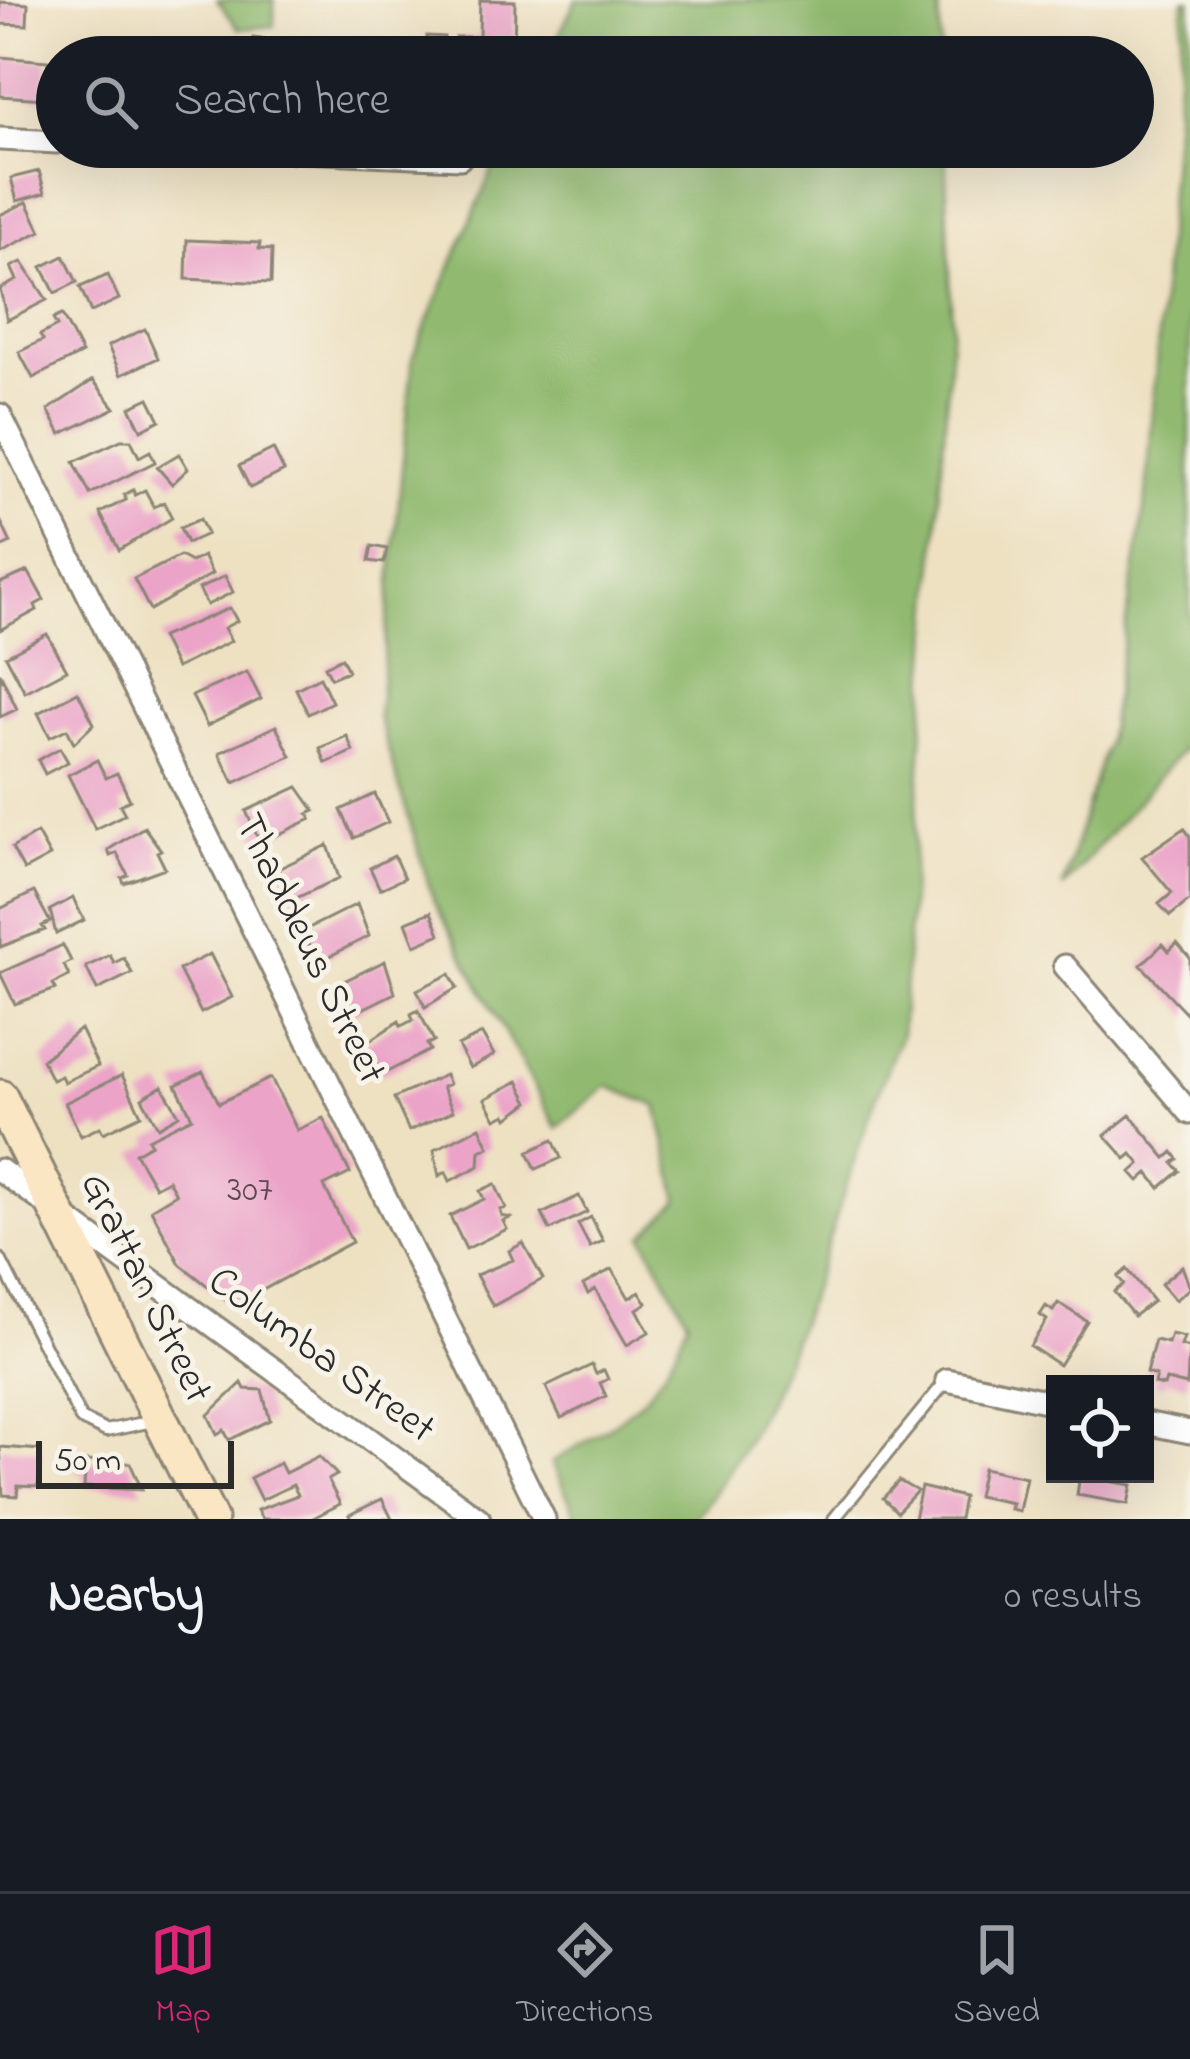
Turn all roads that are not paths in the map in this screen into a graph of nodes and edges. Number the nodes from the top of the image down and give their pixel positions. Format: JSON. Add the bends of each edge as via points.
{"nodes":[{"id":1,"x":0,"y":140,"type":"edge"},
{"id":2,"x":36,"y":141,"type":"edge"},
{"id":3,"x":0,"y":416,"type":"edge"},
{"id":4,"x":1065,"y":966,"type":"dead end"},
{"id":5,"x":0,"y":1097,"type":"edge"},
{"id":6,"x":1190,"y":1113,"type":"edge"},
{"id":7,"x":0,"y":1170,"type":"edge"},
{"id":8,"x":57,"y":1211,"type":"junction"},
{"id":9,"x":0,"y":1259,"type":"edge"},
{"id":10,"x":947,"y":1380,"type":"joint"},
{"id":11,"x":1046,"y":1401,"type":"edge"},
{"id":12,"x":160,"y":1419,"type":"junction"},
{"id":13,"x":1154,"y":1425,"type":"edge"},
{"id":14,"x":1190,"y":1432,"type":"edge"},
{"id":15,"x":210,"y":1519,"type":"edge"},
{"id":16,"x":479,"y":1519,"type":"edge"},
{"id":17,"x":544,"y":1519,"type":"edge"},
{"id":18,"x":834,"y":1519,"type":"edge"}],
"edges":[{"from":1,"to":2,"type":"street"},
{"from":3,"to":17,"type":"street","name":"Thaddeus Street"},
{"from":4,"to":6,"type":"street"},
{"from":5,"to":8,"type":"main road","name":"Grattan Street"},
{"from":7,"to":8,"type":"street","name":"Columba Street"},
{"from":8,"to":12,"type":"main road","name":"Grattan Street"},
{"from":8,"to":16,"type":"street","name":"Columba Street"},
{"from":9,"to":12,"type":"lane","via":[[81,1420],[106,1432]]},
{"from":10,"to":11,"type":"street"},
{"from":10,"to":18,"type":"lane"},
{"from":12,"to":15,"type":"main road","name":"Grattan Street"},
{"from":13,"to":14,"type":"street"}]}
